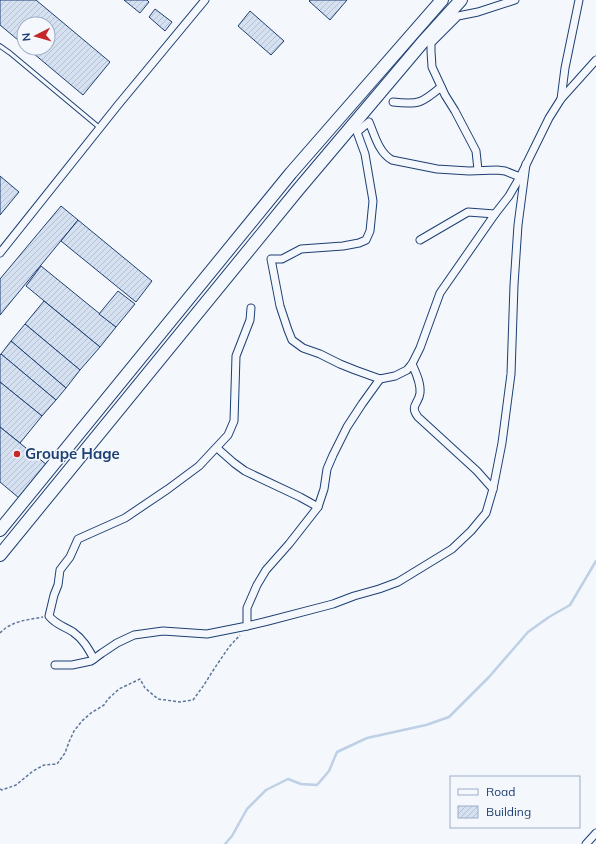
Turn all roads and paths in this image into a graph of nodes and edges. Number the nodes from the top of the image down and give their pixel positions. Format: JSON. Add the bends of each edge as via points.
{"nodes":[{"id":1,"x":205,"y":0,"type":"edge"},
{"id":2,"x":442,"y":0,"type":"edge"},
{"id":3,"x":461,"y":0,"type":"edge"},
{"id":4,"x":515,"y":0,"type":"edge"},
{"id":5,"x":579,"y":0,"type":"edge"},
{"id":6,"x":0,"y":46,"type":"edge"},
{"id":7,"x":596,"y":60,"type":"edge"},
{"id":8,"x":441,"y":87,"type":"junction"},
{"id":9,"x":561,"y":99,"type":"junction"},
{"id":10,"x":394,"y":102,"type":"dead end"},
{"id":11,"x":100,"y":128,"type":"junction"},
{"id":12,"x":526,"y":164,"type":"junction"},
{"id":13,"x":478,"y":170,"type":"junction"},
{"id":14,"x":520,"y":177,"type":"junction"},
{"id":15,"x":495,"y":214,"type":"junction"},
{"id":16,"x":420,"y":240,"type":"dead end"},
{"id":17,"x":0,"y":253,"type":"edge"},
{"id":18,"x":251,"y":308,"type":"dead end"},
{"id":19,"x":412,"y":364,"type":"junction"},
{"id":20,"x":380,"y":379,"type":"junction"},
{"id":21,"x":217,"y":448,"type":"junction"},
{"id":22,"x":493,"y":488,"type":"junction"},
{"id":23,"x":318,"y":507,"type":"junction"},
{"id":24,"x":0,"y":530,"type":"edge"},
{"id":25,"x":0,"y":556,"type":"edge"},
{"id":26,"x":49,"y":616,"type":"junction"},
{"id":27,"x":247,"y":626,"type":"junction"},
{"id":28,"x":0,"y":633,"type":"edge"},
{"id":29,"x":94,"y":659,"type":"junction"},
{"id":30,"x":55,"y":665,"type":"dead end"},
{"id":31,"x":0,"y":789,"type":"edge"},
{"id":32,"x":596,"y":833,"type":"edge"},
{"id":33,"x":586,"y":844,"type":"edge"}],
"edges":[{"from":1,"to":11,"type":"street"},
{"from":2,"to":24,"type":"main road","via":[[291,173]]},
{"from":3,"to":25,"type":"main road","via":[[297,191]]},
{"from":4,"to":8,"type":"street","via":[[458,16],[431,43],[432,67]]},
{"from":5,"to":9,"type":"street"},
{"from":6,"to":11,"type":"lane"},
{"from":7,"to":9,"type":"street"},
{"from":8,"to":10,"type":"street","via":[[421,102]]},
{"from":8,"to":13,"type":"street","via":[[476,151]]},
{"from":9,"to":12,"type":"street"},
{"from":11,"to":17,"type":"street"},
{"from":12,"to":14,"type":"street"},
{"from":12,"to":22,"type":"street","via":[[518,225],[511,374]]},
{"from":13,"to":14,"type":"street","via":[[501,170]]},
{"from":13,"to":20,"type":"street","via":[[437,169],[392,160],[382,152],[369,122],[358,132],[374,201],[370,231],[366,240],[343,246],[301,249],[282,259],[271,259],[280,306],[292,340],[303,348]]},
{"from":14,"to":15,"type":"street"},
{"from":15,"to":16,"type":"street","via":[[468,212]]},
{"from":15,"to":19,"type":"street","via":[[440,293]]},
{"from":18,"to":21,"type":"street","via":[[250,320],[236,356],[234,421],[228,435]]},
{"from":19,"to":20,"type":"street","via":[[395,376]]},
{"from":19,"to":22,"type":"street","via":[[420,392],[414,413]]},
{"from":20,"to":23,"type":"street","via":[[347,427],[333,455]]},
{"from":21,"to":23,"type":"street","via":[[245,471]]},
{"from":21,"to":26,"type":"street","via":[[199,466],[125,518],[78,539],[70,557],[60,570]]},
{"from":22,"to":27,"type":"street","via":[[486,514],[471,531],[452,548],[398,582],[333,604]]},
{"from":23,"to":27,"type":"street","via":[[266,570],[257,585],[247,608]]},
{"from":26,"to":28,"type":"path","via":[[13,623]]},
{"from":26,"to":29,"type":"street","via":[[54,622],[82,639]]},
{"from":27,"to":29,"type":"street","via":[[206,634],[163,631],[134,635]]},
{"from":27,"to":31,"type":"path","via":[[229,647],[193,700],[180,702],[158,699],[145,688],[140,678],[118,689],[104,705],[82,721],[57,764],[44,765],[16,784]]},
{"from":29,"to":30,"type":"street"},
{"from":32,"to":33,"type":"street"}]}
